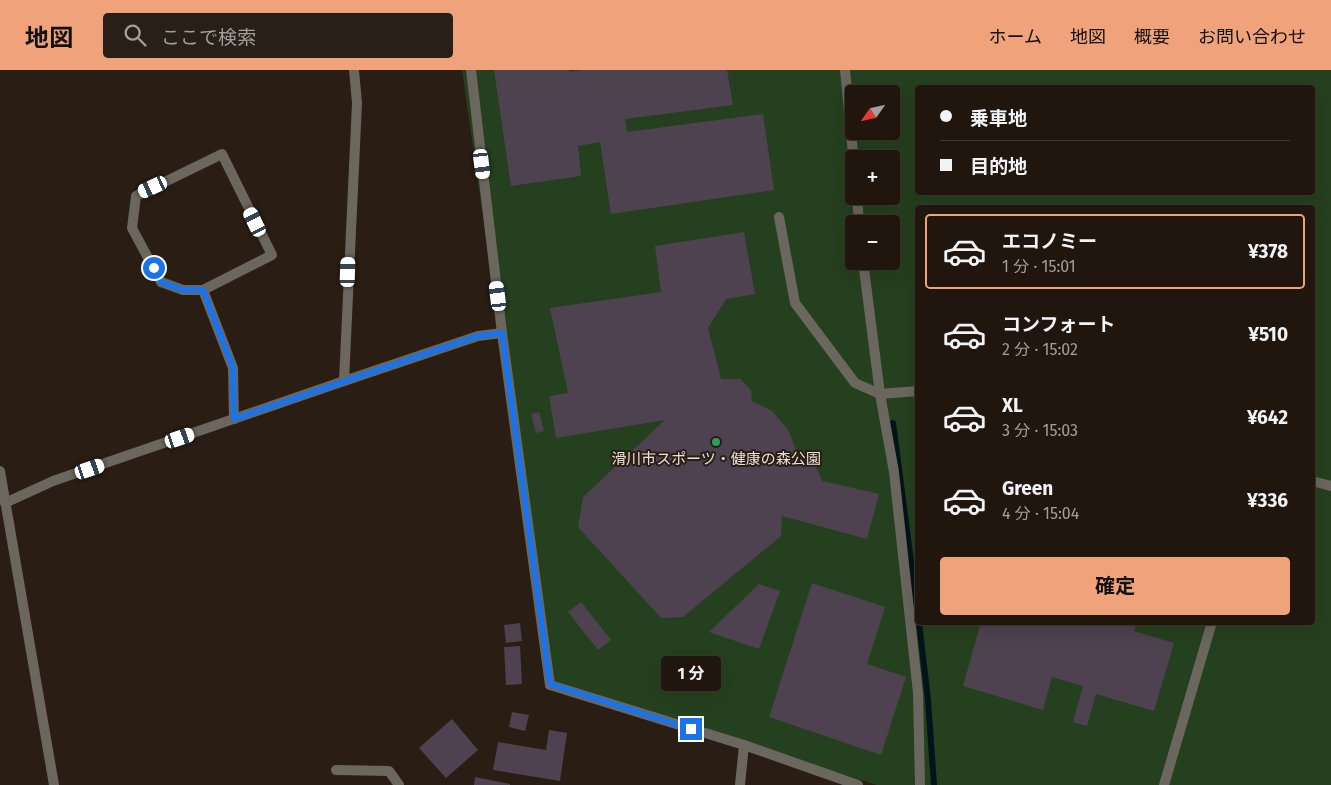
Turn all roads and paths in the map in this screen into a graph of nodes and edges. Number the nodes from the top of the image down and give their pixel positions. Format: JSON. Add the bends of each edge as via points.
{"nodes":[{"id":1,"x":354,"y":70,"type":"edge"},
{"id":2,"x":470,"y":70,"type":"edge"},
{"id":3,"x":845,"y":70,"type":"edge"},
{"id":4,"x":853,"y":150,"type":"edge"},
{"id":5,"x":779,"y":217,"type":"dead end"},
{"id":6,"x":864,"y":270,"type":"edge"},
{"id":7,"x":203,"y":290,"type":"junction"},
{"id":8,"x":502,"y":333,"type":"junction"},
{"id":9,"x":344,"y":381,"type":"junction"},
{"id":10,"x":915,"y":391,"type":"edge"},
{"id":11,"x":880,"y":394,"type":"junction"},
{"id":12,"x":234,"y":419,"type":"junction"},
{"id":13,"x":0,"y":471,"type":"edge"},
{"id":14,"x":1315,"y":482,"type":"edge"},
{"id":15,"x":1331,"y":486,"type":"edge"},
{"id":16,"x":5,"y":503,"type":"junction"},
{"id":17,"x":1211,"y":625,"type":"edge"},
{"id":18,"x":744,"y":745,"type":"junction"},
{"id":19,"x":336,"y":770,"type":"dead end"},
{"id":20,"x":54,"y":785,"type":"edge"},
{"id":21,"x":399,"y":785,"type":"edge"},
{"id":22,"x":740,"y":785,"type":"edge"},
{"id":23,"x":858,"y":785,"type":"edge"},
{"id":24,"x":920,"y":785,"type":"edge"},
{"id":25,"x":1164,"y":785,"type":"edge"}],
"edges":[{"from":1,"to":9,"type":"street","via":[[357,103]]},
{"from":2,"to":8,"type":"street"},
{"from":3,"to":4,"type":"street"},
{"from":5,"to":11,"type":"street","via":[[795,303],[856,383]]},
{"from":6,"to":11,"type":"street"},
{"from":7,"to":7,"type":"street","via":[[272,255],[222,154],[136,196],[132,228],[161,282],[183,290]]},
{"from":7,"to":12,"type":"street","via":[[233,368]]},
{"from":8,"to":9,"type":"street","via":[[478,336]]},
{"from":8,"to":18,"type":"street","via":[[550,684]]},
{"from":9,"to":12,"type":"street"},
{"from":10,"to":11,"type":"street"},
{"from":11,"to":24,"type":"street","via":[[894,472],[918,693]]},
{"from":12,"to":16,"type":"street","via":[[53,481]]},
{"from":13,"to":16,"type":"street"},
{"from":14,"to":15,"type":"street"},
{"from":16,"to":20,"type":"street"},
{"from":17,"to":25,"type":"street"},
{"from":18,"to":22,"type":"street"},
{"from":18,"to":23,"type":"street"},
{"from":19,"to":21,"type":"street","via":[[389,771]]}]}
